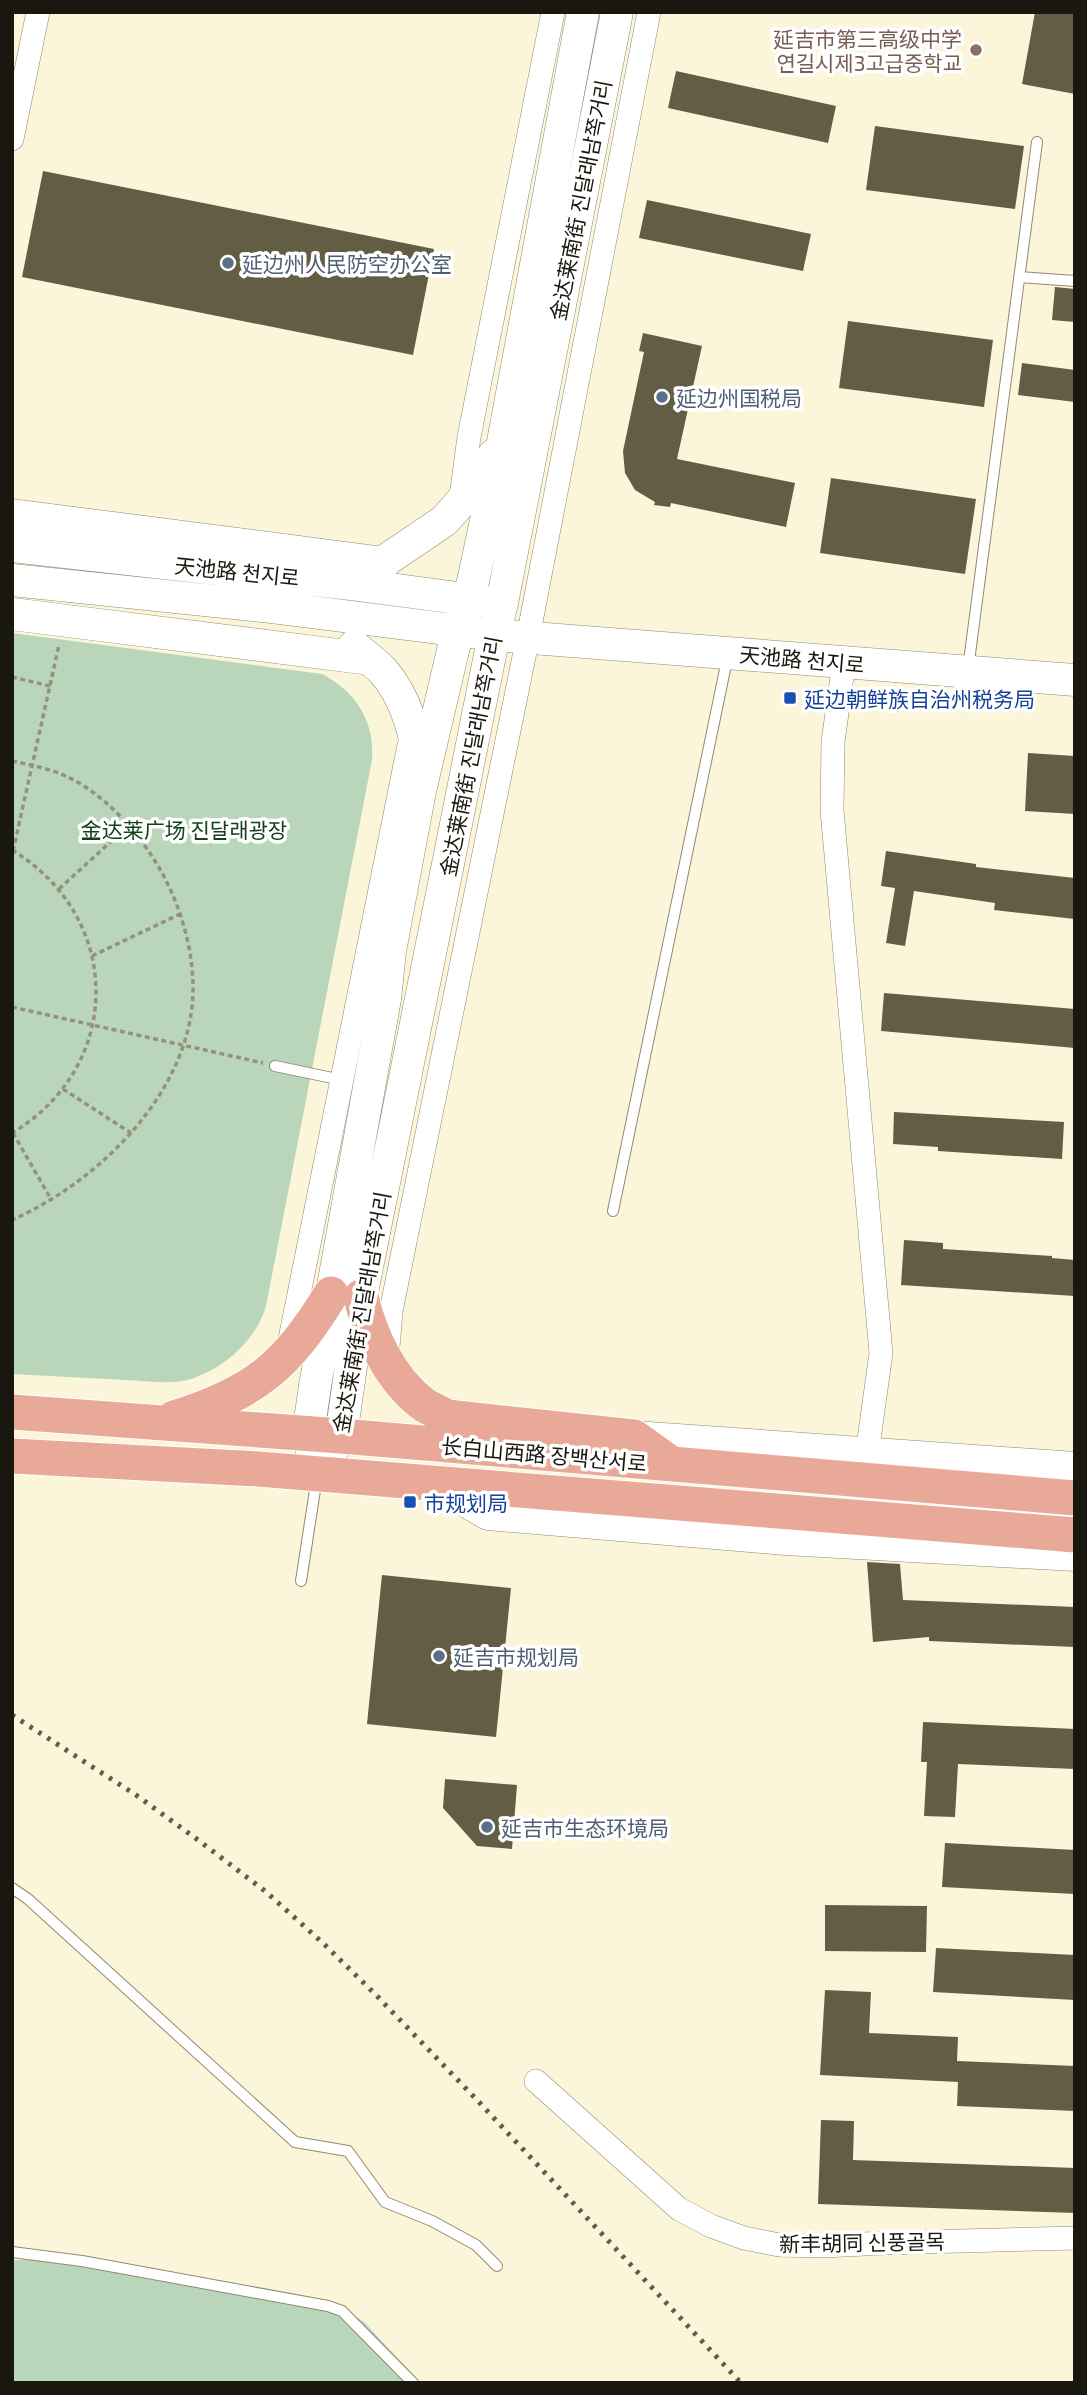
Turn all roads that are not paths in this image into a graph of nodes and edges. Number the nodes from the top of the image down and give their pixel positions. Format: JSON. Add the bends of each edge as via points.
{"nodes":[{"id":1,"x":38,"y":12,"type":"edge"},
{"id":2,"x":553,"y":12,"type":"edge"},
{"id":3,"x":583,"y":12,"type":"edge"},
{"id":4,"x":617,"y":12,"type":"edge"},
{"id":5,"x":649,"y":12,"type":"edge"},
{"id":6,"x":12,"y":139,"type":"edge"},
{"id":7,"x":1037,"y":142,"type":"dead end"},
{"id":8,"x":1019,"y":277,"type":"junction"},
{"id":9,"x":1075,"y":281,"type":"edge"},
{"id":10,"x":503,"y":442,"type":"junction"},
{"id":11,"x":461,"y":502,"type":"junction"},
{"id":12,"x":12,"y":515,"type":"edge"},
{"id":13,"x":12,"y":545,"type":"edge"},
{"id":14,"x":384,"y":563,"type":"junction"},
{"id":15,"x":12,"y":580,"type":"edge"},
{"id":16,"x":351,"y":584,"type":"junction"},
{"id":17,"x":469,"y":600,"type":"junction"},
{"id":18,"x":502,"y":603,"type":"junction"},
{"id":19,"x":272,"y":607,"type":"junction"},
{"id":20,"x":12,"y":614,"type":"edge"},
{"id":21,"x":458,"y":629,"type":"junction"},
{"id":22,"x":494,"y":635,"type":"junction"},
{"id":23,"x":528,"y":636,"type":"junction"},
{"id":24,"x":728,"y":653,"type":"junction"},
{"id":25,"x":370,"y":659,"type":"junction"},
{"id":26,"x":844,"y":662,"type":"junction"},
{"id":27,"x":967,"y":672,"type":"junction"},
{"id":28,"x":1075,"y":680,"type":"edge"},
{"id":29,"x":412,"y":732,"type":"junction"},
{"id":30,"x":420,"y":791,"type":"junction"},
{"id":31,"x":275,"y":1066,"type":"road end"},
{"id":32,"x":342,"y":1080,"type":"junction"},
{"id":33,"x":613,"y":1211,"type":"dead end"},
{"id":34,"x":346,"y":1295,"type":"junction"},
{"id":35,"x":287,"y":1355,"type":"junction"},
{"id":36,"x":387,"y":1361,"type":"junction"},
{"id":37,"x":12,"y":1412,"type":"edge"},
{"id":38,"x":159,"y":1422,"type":"junction"},
{"id":39,"x":324,"y":1435,"type":"junction"},
{"id":40,"x":634,"y":1437,"type":"junction"},
{"id":41,"x":12,"y":1456,"type":"edge"},
{"id":42,"x":156,"y":1464,"type":"junction"},
{"id":43,"x":672,"y":1465,"type":"junction"},
{"id":44,"x":865,"y":1467,"type":"junction"},
{"id":45,"x":1075,"y":1468,"type":"edge"},
{"id":46,"x":317,"y":1474,"type":"junction"},
{"id":47,"x":437,"y":1484,"type":"junction"},
{"id":48,"x":1075,"y":1498,"type":"edge"},
{"id":49,"x":1075,"y":1535,"type":"edge"},
{"id":50,"x":1075,"y":1555,"type":"edge"},
{"id":51,"x":302,"y":1581,"type":"dead end"},
{"id":52,"x":12,"y":1888,"type":"edge"},
{"id":53,"x":536,"y":2081,"type":"dead end"},
{"id":54,"x":1075,"y":2238,"type":"edge"},
{"id":55,"x":12,"y":2252,"type":"edge"},
{"id":56,"x":497,"y":2266,"type":"dead end"},
{"id":57,"x":413,"y":2383,"type":"edge"}],
"edges":[{"from":1,"to":6,"type":"street"},
{"from":2,"to":11,"type":"street","via":[[469,437]]},
{"from":3,"to":10,"type":"main road","name":"金达莱南街 진달래남쪽거리"},
{"from":4,"to":18,"type":"main road","name":"金达莱南街 진달래남쪽거리"},
{"from":5,"to":23,"type":"street","name":"金达莱南街 진달래남쪽거리"},
{"from":7,"to":8,"type":"lane"},
{"from":8,"to":9,"type":"lane"},
{"from":8,"to":27,"type":"lane"},
{"from":10,"to":11,"type":"main road"},
{"from":10,"to":17,"type":"main road","name":"金达莱南街 진달래남쪽거리"},
{"from":11,"to":14,"type":"main road","via":[[444,521]]},
{"from":12,"to":14,"type":"main road","name":"天池路 천지로"},
{"from":13,"to":16,"type":"main road","name":"天池路 천지로"},
{"from":14,"to":16,"type":"main road"},
{"from":15,"to":19,"type":"main road","name":"天池路 천지로"},
{"from":16,"to":17,"type":"main road","name":"天池路 천지로"},
{"from":17,"to":18,"type":"main road","name":"天池路 천지로"},
{"from":17,"to":21,"type":"main road","name":"金达莱南街 진달래남쪽거리"},
{"from":18,"to":22,"type":"main road","name":"金达莱南街 진달래남쪽거리"},
{"from":18,"to":23,"type":"main road"},
{"from":19,"to":21,"type":"main road","name":"天池路 천지로"},
{"from":19,"to":25,"type":"main road","via":[[323,627]]},
{"from":20,"to":25,"type":"main road"},
{"from":21,"to":22,"type":"main road","name":"天池路 천지로"},
{"from":21,"to":30,"type":"main road","name":"金达莱南街 진달래남쪽거리"},
{"from":22,"to":23,"type":"main road","name":"天池路 천지로"},
{"from":22,"to":34,"type":"main road","name":"金达莱南街 진달래남쪽거리"},
{"from":23,"to":24,"type":"main road","name":"天池路 천지로"},
{"from":23,"to":36,"type":"street","name":"金达莱南街 진달래남쪽거리","via":[[391,1311]]},
{"from":24,"to":26,"type":"main road","name":"天池路 천지로"},
{"from":24,"to":33,"type":"lane"},
{"from":25,"to":29,"type":"main road","via":[[388,678]]},
{"from":26,"to":27,"type":"main road","name":"天池路 천지로"},
{"from":26,"to":44,"type":"street","via":[[833,742],[832,810],[881,1353]]},
{"from":27,"to":28,"type":"main road","name":"天池路 천지로"},
{"from":29,"to":30,"type":"main road"},
{"from":29,"to":32,"type":"street"},
{"from":30,"to":34,"type":"main road","name":"金达莱南街 진달래남쪽거리","via":[[390,951]]},
{"from":31,"to":32,"type":"lane"},
{"from":32,"to":35,"type":"street"},
{"from":34,"to":35,"type":"main road"},
{"from":34,"to":36,"type":"main road","via":[[366,1318]]},
{"from":34,"to":39,"type":"main road","name":"金达莱南街 진달래남쪽거리"},
{"from":35,"to":38,"type":"main road","via":[[237,1395]]},
{"from":36,"to":40,"type":"main road","via":[[423,1404],[447,1417]]},
{"from":37,"to":38,"type":"main road","name":"长白山西路 장백산서로"},
{"from":38,"to":39,"type":"main road","name":"长白山西路 장백산서로"},
{"from":38,"to":42,"type":"main road"},
{"from":39,"to":43,"type":"main road","name":"长白山西路 장백산서로"},
{"from":39,"to":46,"type":"main road","name":"金达莱南街 진달래남쪽거리"},
{"from":40,"to":43,"type":"main road"},
{"from":40,"to":44,"type":"main road","name":"长白山西路 장백산서로"},
{"from":41,"to":42,"type":"main road","name":"长白山西路 장백산서로"},
{"from":42,"to":46,"type":"main road","name":"长白山西路 장백산서로"},
{"from":43,"to":44,"type":"main road","name":"长白山西路 장백산서로"},
{"from":44,"to":45,"type":"main road","name":"长白山西路 장백산서로"},
{"from":44,"to":48,"type":"main road","name":"长白山西路 장백산서로"},
{"from":46,"to":47,"type":"main road","name":"长白山西路 장백산서로"},
{"from":46,"to":51,"type":"lane"},
{"from":47,"to":49,"type":"main road","name":"长白山西路 장백산서로"},
{"from":47,"to":50,"type":"main road","name":"长白山西路 장백산서로","via":[[488,1514],[785,1539]]},
{"from":52,"to":56,"type":"lane","via":[[295,2143],[348,2151],[384,2202],[476,2245]]},
{"from":53,"to":54,"type":"street","name":"新丰胡同 신풍골목","via":[[679,2210],[744,2238],[824,2246]]},
{"from":55,"to":57,"type":"lane","via":[[328,2306],[342,2311]]}]}
